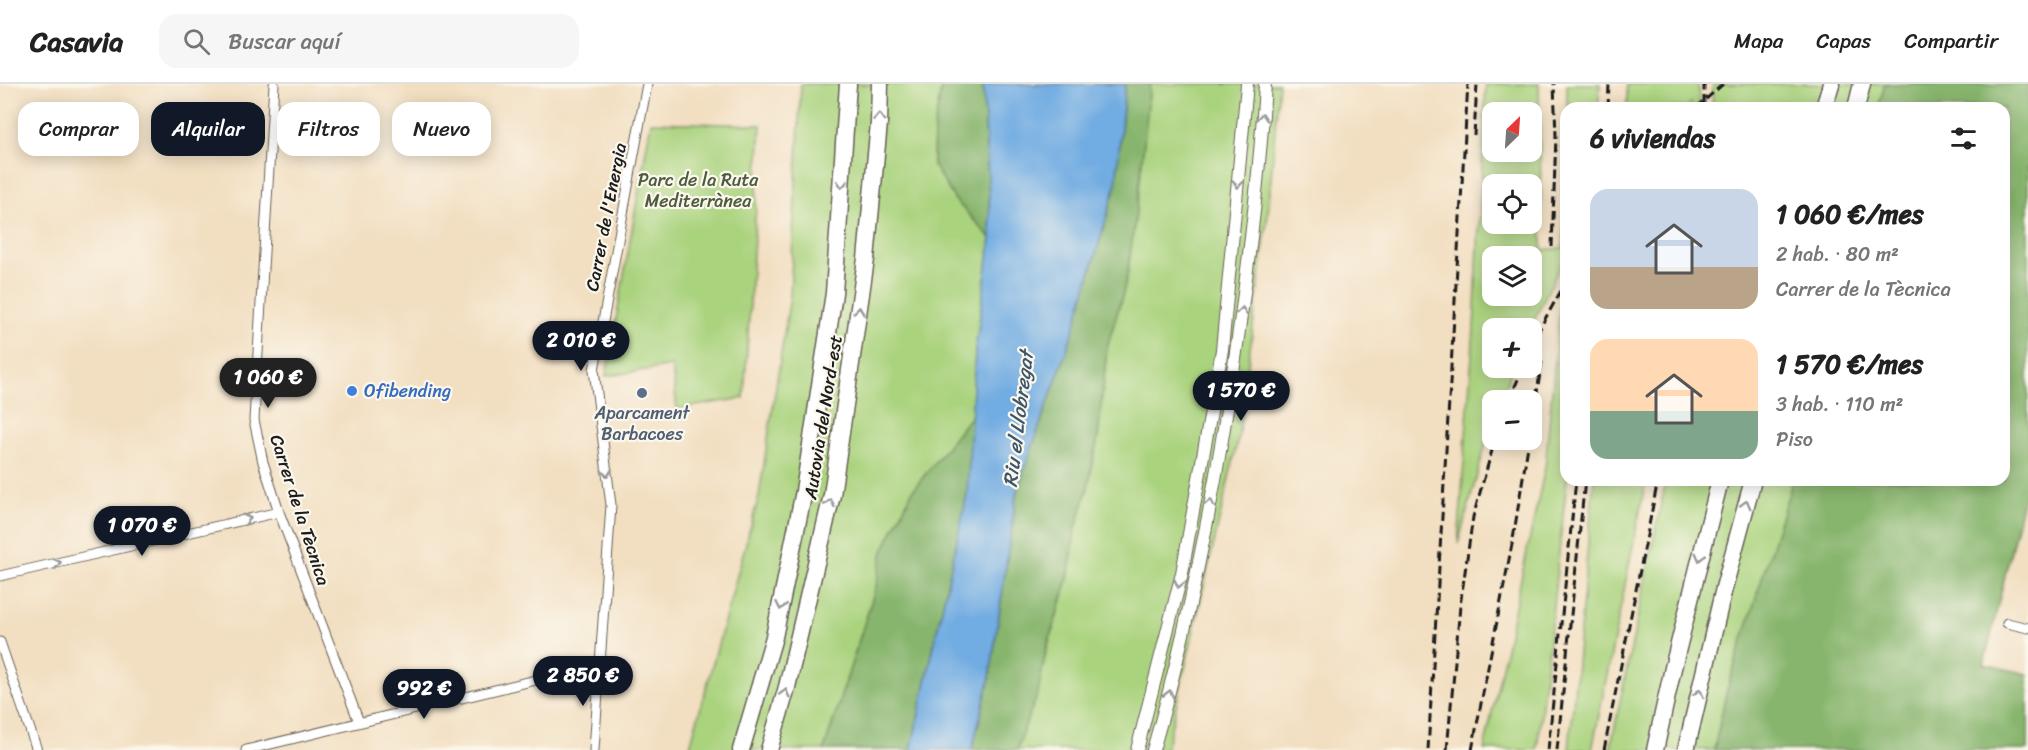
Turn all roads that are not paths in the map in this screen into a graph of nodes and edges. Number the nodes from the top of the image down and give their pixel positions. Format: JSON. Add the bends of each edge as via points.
{"nodes":[{"id":1,"x":274,"y":84,"type":"edge"},
{"id":2,"x":647,"y":84,"type":"edge"},
{"id":3,"x":848,"y":84,"type":"edge"},
{"id":4,"x":880,"y":84,"type":"edge"},
{"id":5,"x":1247,"y":84,"type":"edge"},
{"id":6,"x":1265,"y":84,"type":"edge"},
{"id":7,"x":1831,"y":84,"type":"edge"},
{"id":8,"x":1863,"y":84,"type":"edge"},
{"id":9,"x":1826,"y":102,"type":"edge"},
{"id":10,"x":1858,"y":102,"type":"edge"},
{"id":11,"x":1718,"y":486,"type":"edge"},
{"id":12,"x":1751,"y":486,"type":"edge"},
{"id":13,"x":279,"y":512,"type":"junction"},
{"id":14,"x":0,"y":576,"type":"edge"},
{"id":15,"x":2007,"y":624,"type":"dead end"},
{"id":16,"x":2028,"y":628,"type":"edge"},
{"id":17,"x":0,"y":642,"type":"edge"},
{"id":18,"x":601,"y":668,"type":"junction"},
{"id":19,"x":359,"y":722,"type":"junction"},
{"id":20,"x":37,"y":750,"type":"edge"},
{"id":21,"x":246,"y":750,"type":"edge"},
{"id":22,"x":594,"y":750,"type":"edge"},
{"id":23,"x":741,"y":750,"type":"edge"},
{"id":24,"x":769,"y":750,"type":"edge"},
{"id":25,"x":1137,"y":750,"type":"edge"},
{"id":26,"x":1153,"y":750,"type":"edge"},
{"id":27,"x":1654,"y":750,"type":"edge"},
{"id":28,"x":1686,"y":750,"type":"edge"}],
"edges":[{"from":1,"to":13,"type":"street","name":"Carrer de la Tècnica","via":[[254,420]]},
{"from":2,"to":18,"type":"street","name":"Carrer de l'Energia","one_way":true,"via":[[594,370],[611,505]]},
{"from":3,"to":23,"type":"highway","name":"Autovia del Nord-est","one_way":true,"via":[[834,293],[804,491],[774,637]]},
{"from":24,"to":4,"type":"highway","name":"Autovia del Nord-est","one_way":true,"via":[[832,495],[866,259]]},
{"from":5,"to":25,"type":"street","one_way":true,"via":[[1222,350],[1182,573]]},
{"from":26,"to":6,"type":"street","one_way":true,"via":[[1198,565],[1224,430],[1250,258]]},
{"from":7,"to":9,"type":"highway"},
{"from":8,"to":10,"type":"highway"},
{"from":11,"to":27,"type":"highway","one_way":true},
{"from":28,"to":12,"type":"highway","one_way":true},
{"from":14,"to":13,"type":"street","one_way":true},
{"from":13,"to":19,"type":"street","name":"Carrer de la Tècnica"},
{"from":15,"to":16,"type":"street"},
{"from":17,"to":20,"type":"street"},
{"from":18,"to":19,"type":"street","via":[[594,666]]},
{"from":18,"to":22,"type":"street","name":"Carrer de l'Energia"},
{"from":19,"to":21,"type":"street"}]}
